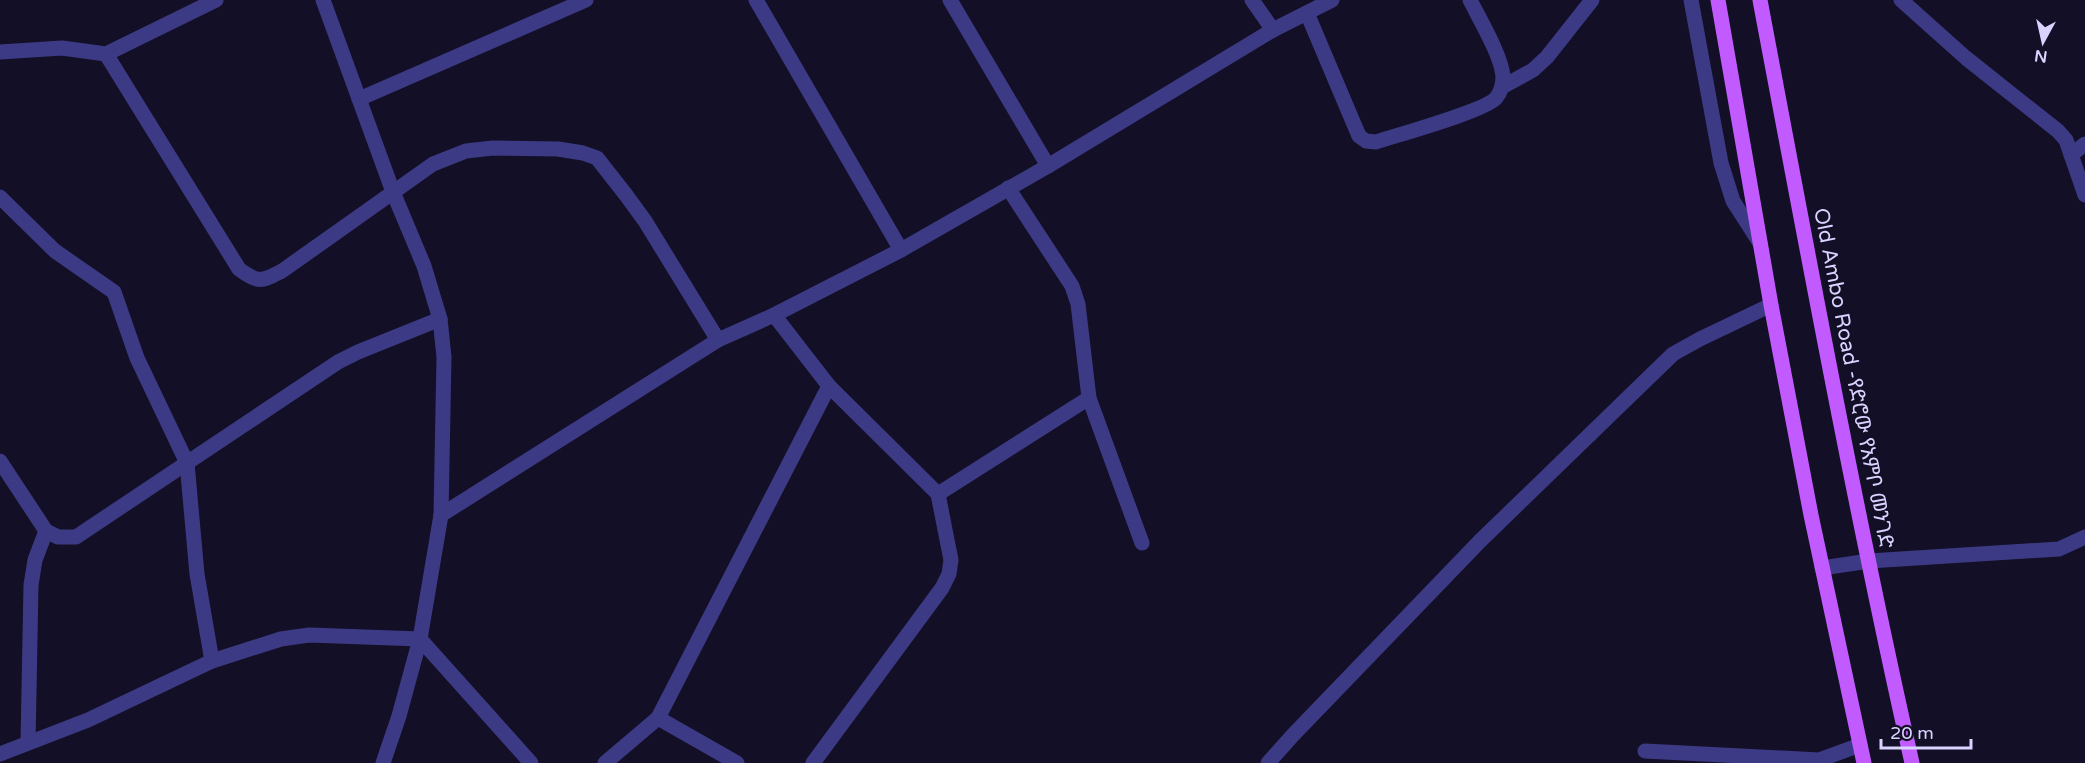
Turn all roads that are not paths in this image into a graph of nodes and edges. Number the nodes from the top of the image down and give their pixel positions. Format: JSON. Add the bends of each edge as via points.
{"nodes":[{"id":1,"x":216,"y":0,"type":"edge"},
{"id":2,"x":323,"y":0,"type":"edge"},
{"id":3,"x":586,"y":0,"type":"edge"},
{"id":4,"x":756,"y":0,"type":"edge"},
{"id":5,"x":950,"y":0,"type":"edge"},
{"id":6,"x":1252,"y":0,"type":"edge"},
{"id":7,"x":1332,"y":0,"type":"edge"},
{"id":8,"x":1470,"y":0,"type":"edge"},
{"id":9,"x":1592,"y":0,"type":"edge"},
{"id":10,"x":1691,"y":0,"type":"edge"},
{"id":11,"x":1718,"y":0,"type":"edge"},
{"id":12,"x":1760,"y":0,"type":"edge"},
{"id":13,"x":1901,"y":0,"type":"edge"},
{"id":14,"x":1307,"y":13,"type":"junction"},
{"id":15,"x":1273,"y":30,"type":"junction"},
{"id":16,"x":0,"y":52,"type":"edge"},
{"id":17,"x":106,"y":54,"type":"junction"},
{"id":18,"x":1502,"y":87,"type":"junction"},
{"id":19,"x":359,"y":99,"type":"junction"},
{"id":20,"x":2085,"y":144,"type":"edge"},
{"id":21,"x":2071,"y":155,"type":"junction"},
{"id":22,"x":1048,"y":166,"type":"junction"},
{"id":23,"x":1008,"y":188,"type":"junction"},
{"id":24,"x":393,"y":192,"type":"junction"},
{"id":25,"x":2085,"y":195,"type":"edge"},
{"id":26,"x":0,"y":197,"type":"edge"},
{"id":27,"x":1760,"y":243,"type":"junction"},
{"id":28,"x":901,"y":250,"type":"junction"},
{"id":29,"x":1771,"y":305,"type":"junction"},
{"id":30,"x":774,"y":315,"type":"junction"},
{"id":31,"x":440,"y":319,"type":"junction"},
{"id":32,"x":718,"y":340,"type":"junction"},
{"id":33,"x":829,"y":386,"type":"junction"},
{"id":34,"x":1089,"y":398,"type":"junction"},
{"id":35,"x":0,"y":461,"type":"edge"},
{"id":36,"x":187,"y":463,"type":"junction"},
{"id":37,"x":938,"y":494,"type":"junction"},
{"id":38,"x":441,"y":514,"type":"junction"},
{"id":39,"x":46,"y":531,"type":"junction"},
{"id":40,"x":2085,"y":537,"type":"edge"},
{"id":41,"x":1142,"y":543,"type":"dead end"},
{"id":42,"x":1869,"y":561,"type":"junction"},
{"id":43,"x":1822,"y":568,"type":"junction"},
{"id":44,"x":420,"y":639,"type":"junction"},
{"id":45,"x":212,"y":661,"type":"junction"},
{"id":46,"x":658,"y":718,"type":"junction"},
{"id":47,"x":28,"y":743,"type":"junction"},
{"id":48,"x":1860,"y":745,"type":"junction"},
{"id":49,"x":1645,"y":751,"type":"dead end"},
{"id":50,"x":0,"y":754,"type":"edge"},
{"id":51,"x":383,"y":763,"type":"edge"},
{"id":52,"x":531,"y":763,"type":"edge"},
{"id":53,"x":605,"y":763,"type":"edge"},
{"id":54,"x":737,"y":763,"type":"edge"},
{"id":55,"x":813,"y":763,"type":"edge"},
{"id":56,"x":1268,"y":763,"type":"edge"},
{"id":57,"x":1864,"y":763,"type":"edge"},
{"id":58,"x":1912,"y":763,"type":"edge"}],
"edges":[{"from":1,"to":17,"type":"street"},
{"from":2,"to":19,"type":"street"},
{"from":3,"to":19,"type":"street"},
{"from":4,"to":28,"type":"street"},
{"from":5,"to":22,"type":"street"},
{"from":6,"to":15,"type":"street"},
{"from":7,"to":14,"type":"street"},
{"from":8,"to":18,"type":"street","via":[[1500,63]]},
{"from":9,"to":18,"type":"street","via":[[1547,57],[1533,70]]},
{"from":10,"to":27,"type":"street","via":[[1721,163],[1733,201]]},
{"from":11,"to":27,"type":"main road"},
{"from":12,"to":42,"type":"main road","name":"Old Ambo Road -የድሮው የአምቦ መንገድ"},
{"from":13,"to":21,"type":"street","via":[[2058,131]]},
{"from":14,"to":15,"type":"street"},
{"from":14,"to":18,"type":"street","via":[[1359,136],[1366,141],[1376,142],[1477,109],[1495,99]]},
{"from":15,"to":22,"type":"street"},
{"from":16,"to":17,"type":"street","via":[[62,48]]},
{"from":17,"to":24,"type":"street","via":[[239,269],[252,278],[262,280],[282,271]]},
{"from":19,"to":24,"type":"street"},
{"from":20,"to":21,"type":"street"},
{"from":21,"to":25,"type":"street"},
{"from":22,"to":23,"type":"street"},
{"from":23,"to":28,"type":"street"},
{"from":23,"to":34,"type":"street","via":[[1072,286],[1078,304]]},
{"from":24,"to":31,"type":"street","via":[[424,266]]},
{"from":24,"to":32,"type":"street","via":[[433,164],[466,151],[558,149],[597,158],[645,221]]},
{"from":26,"to":36,"type":"street","via":[[55,251],[114,292],[137,358]]},
{"from":27,"to":29,"type":"main road"},
{"from":28,"to":30,"type":"street"},
{"from":29,"to":43,"type":"main road"},
{"from":29,"to":56,"type":"street","via":[[1673,354],[1480,541]]},
{"from":30,"to":32,"type":"street"},
{"from":30,"to":33,"type":"street"},
{"from":31,"to":36,"type":"street","via":[[338,362]]},
{"from":31,"to":38,"type":"street","via":[[444,357]]},
{"from":32,"to":38,"type":"street"},
{"from":33,"to":37,"type":"street"},
{"from":33,"to":46,"type":"street"},
{"from":34,"to":37,"type":"street"},
{"from":34,"to":41,"type":"street"},
{"from":35,"to":39,"type":"street"},
{"from":36,"to":39,"type":"street","via":[[76,537],[58,537]]},
{"from":36,"to":45,"type":"street","via":[[197,574]]},
{"from":37,"to":55,"type":"street","via":[[951,560],[949,574]]},
{"from":38,"to":44,"type":"street"},
{"from":39,"to":47,"type":"street","via":[[30,585]]},
{"from":40,"to":42,"type":"street","via":[[2059,549]]},
{"from":42,"to":43,"type":"street"},
{"from":42,"to":58,"type":"main road","name":"Old Ambo Road -የድሮው የአምቦ መንገድ"},
{"from":43,"to":48,"type":"main road"},
{"from":44,"to":45,"type":"street","via":[[309,635],[281,639]]},
{"from":44,"to":51,"type":"street"},
{"from":44,"to":52,"type":"street"},
{"from":45,"to":47,"type":"street","via":[[88,720]]},
{"from":46,"to":53,"type":"street"},
{"from":46,"to":54,"type":"street"},
{"from":47,"to":50,"type":"street"},
{"from":48,"to":49,"type":"street","via":[[1819,760]]},
{"from":48,"to":57,"type":"main road"}]}
